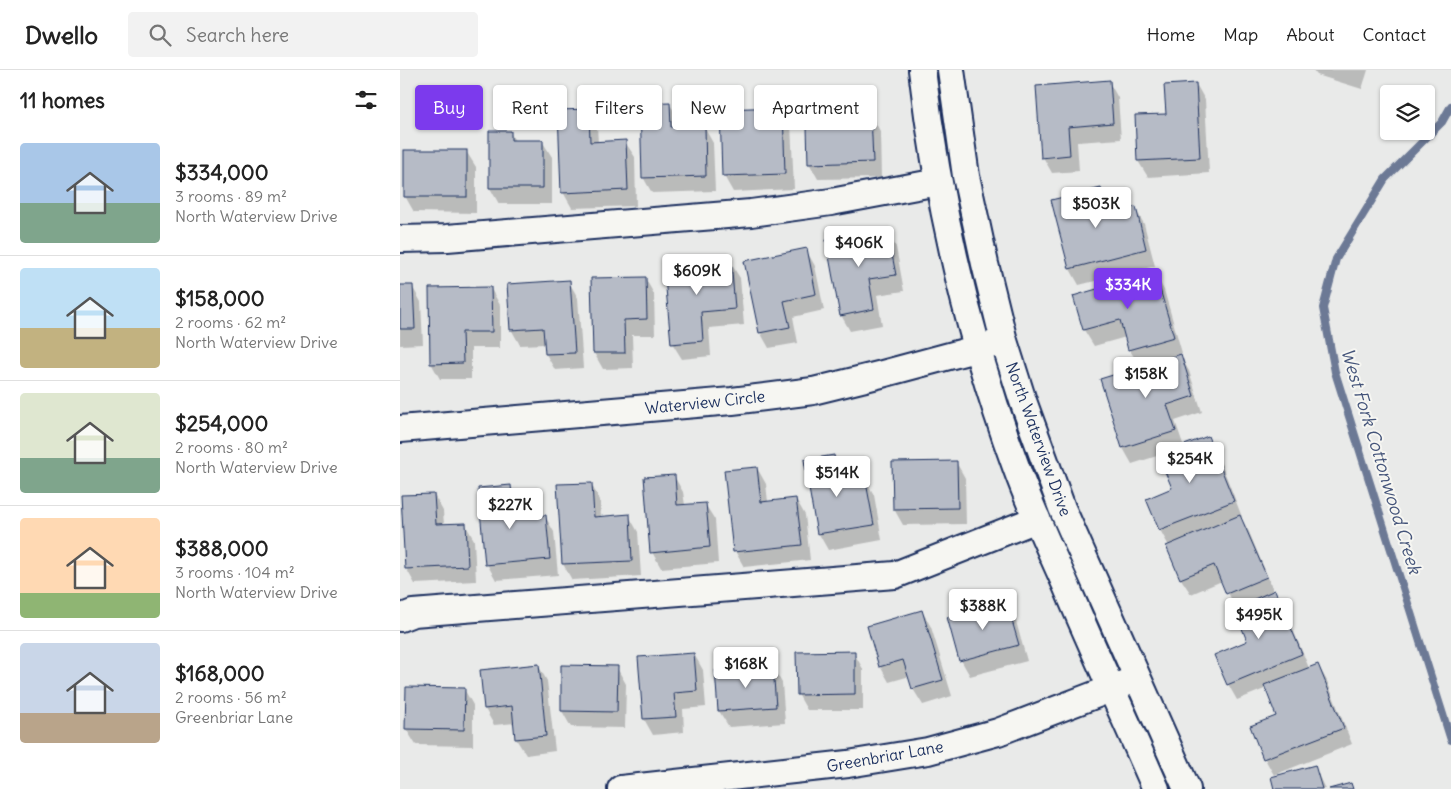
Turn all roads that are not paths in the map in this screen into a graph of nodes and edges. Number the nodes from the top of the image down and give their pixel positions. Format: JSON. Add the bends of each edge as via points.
{"nodes":[{"id":1,"x":922,"y":70,"type":"edge"},
{"id":2,"x":951,"y":70,"type":"edge"},
{"id":3,"x":938,"y":182,"type":"junction"},
{"id":4,"x":400,"y":239,"type":"edge"},
{"id":5,"x":1004,"y":341,"type":"junction"},
{"id":6,"x":977,"y":348,"type":"junction"},
{"id":7,"x":400,"y":429,"type":"edge"},
{"id":8,"x":1037,"y":519,"type":"junction"},
{"id":9,"x":400,"y":618,"type":"edge"},
{"id":10,"x":1138,"y":678,"type":"junction"},
{"id":11,"x":1111,"y":689,"type":"junction"},
{"id":12,"x":621,"y":789,"type":"edge"},
{"id":13,"x":1156,"y":789,"type":"edge"},
{"id":14,"x":1187,"y":789,"type":"edge"}],
"edges":[{"from":1,"to":3,"type":"street","name":"North Waterview Drive"},
{"from":2,"to":5,"type":"street","name":"North Waterview Drive","via":[[966,176]]},
{"from":3,"to":4,"type":"street","via":[[751,213]]},
{"from":3,"to":6,"type":"street","name":"North Waterview Drive"},
{"from":5,"to":6,"type":"street","name":"Waterview Circle"},
{"from":5,"to":10,"type":"street","name":"North Waterview Drive","via":[[1062,508]]},
{"from":6,"to":7,"type":"street","name":"Waterview Circle","via":[[813,391],[732,401]]},
{"from":6,"to":8,"type":"street","name":"North Waterview Drive","via":[[1016,468]]},
{"from":8,"to":9,"type":"street","via":[[895,575],[413,613]]},
{"from":8,"to":11,"type":"street","name":"North Waterview Drive"},
{"from":10,"to":11,"type":"street","name":"Greenbriar Lane"},
{"from":10,"to":14,"type":"street","name":"North Waterview Drive"},
{"from":11,"to":12,"type":"street","name":"Greenbriar Lane","via":[[998,732],[928,751],[848,764]]},
{"from":11,"to":13,"type":"street","name":"North Waterview Drive"}]}
